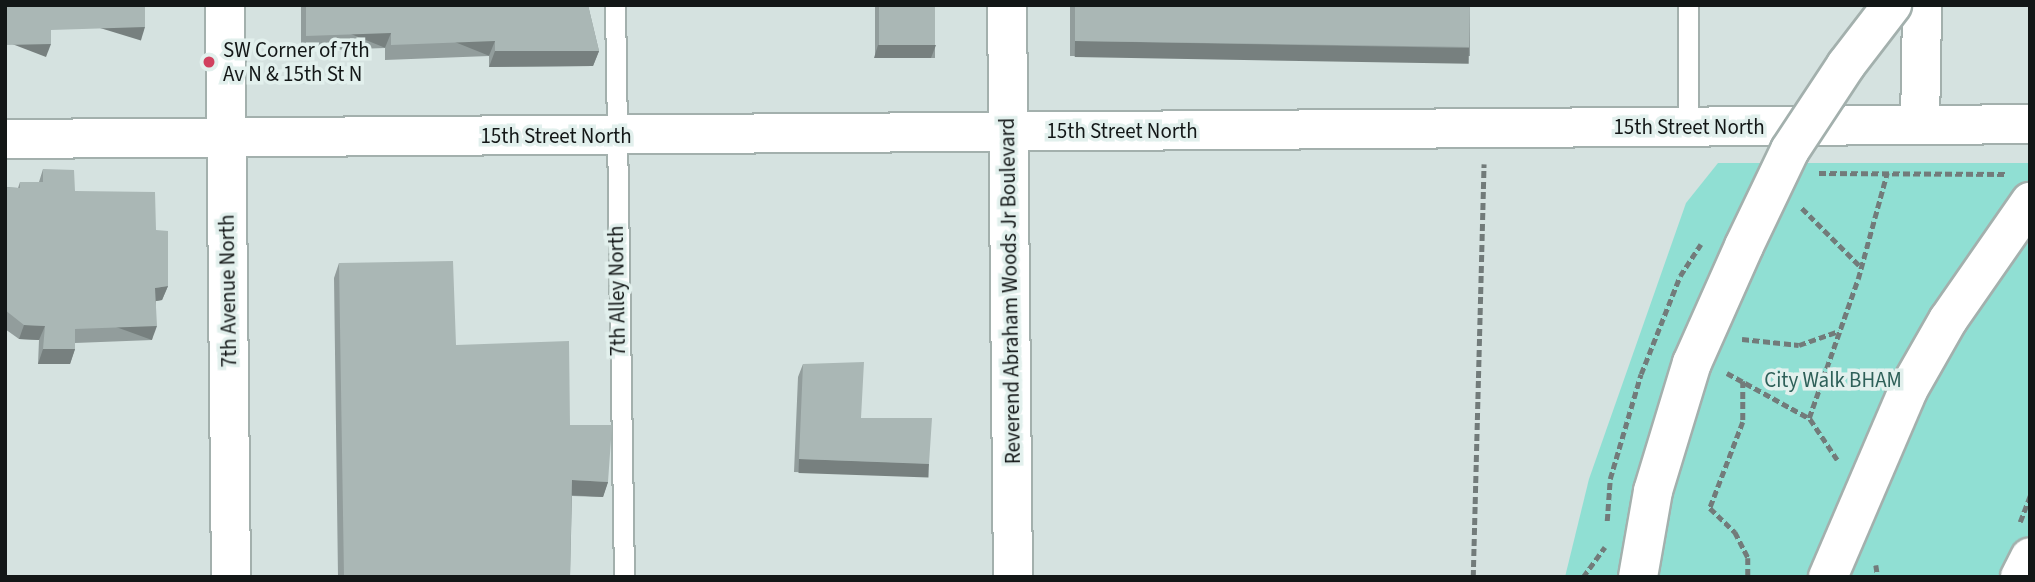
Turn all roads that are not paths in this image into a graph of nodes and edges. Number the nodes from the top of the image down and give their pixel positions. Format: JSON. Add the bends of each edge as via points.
{"nodes":[{"id":1,"x":225,"y":5,"type":"edge"},
{"id":2,"x":615,"y":5,"type":"edge"},
{"id":3,"x":1007,"y":5,"type":"edge"},
{"id":4,"x":1688,"y":5,"type":"edge"},
{"id":5,"x":1892,"y":5,"type":"edge"},
{"id":6,"x":1922,"y":5,"type":"edge"},
{"id":7,"x":2030,"y":124,"type":"edge"},
{"id":8,"x":1920,"y":125,"type":"junction"},
{"id":9,"x":1688,"y":127,"type":"junction"},
{"id":10,"x":1008,"y":132,"type":"junction"},
{"id":11,"x":616,"y":135,"type":"junction"},
{"id":12,"x":226,"y":138,"type":"junction"},
{"id":13,"x":5,"y":139,"type":"edge"},
{"id":14,"x":2023,"y":188,"type":"edge"},
{"id":15,"x":2030,"y":557,"type":"edge"},
{"id":16,"x":230,"y":577,"type":"edge"},
{"id":17,"x":624,"y":577,"type":"edge"},
{"id":18,"x":1013,"y":577,"type":"edge"},
{"id":19,"x":1638,"y":577,"type":"edge"},
{"id":20,"x":1828,"y":577,"type":"edge"},
{"id":21,"x":2020,"y":577,"type":"edge"}],
"edges":[{"from":1,"to":12,"type":"main road","name":"7th Avenue North"},
{"from":2,"to":11,"type":"lane","name":"7th Alley North"},
{"from":3,"to":10,"type":"main road","name":"Reverend Abraham Woods Jr Boulevard"},
{"from":4,"to":9,"type":"lane"},
{"from":5,"to":19,"type":"main road","bridge":true,"via":[[1790,150],[1692,363],[1653,491]]},
{"from":6,"to":8,"type":"main road"},
{"from":7,"to":8,"type":"main road","name":"15th Street North"},
{"from":8,"to":9,"type":"main road","name":"15th Street North"},
{"from":9,"to":10,"type":"main road","name":"15th Street North"},
{"from":10,"to":11,"type":"main road","name":"15th Street North"},
{"from":10,"to":18,"type":"main road","name":"Reverend Abraham Woods Jr Boulevard"},
{"from":11,"to":12,"type":"main road","name":"15th Street North"},
{"from":11,"to":17,"type":"lane","name":"7th Alley North"},
{"from":12,"to":13,"type":"main road","name":"15th Street North"},
{"from":12,"to":16,"type":"main road","name":"7th Avenue North"},
{"from":14,"to":20,"type":"main road","bridge":true,"via":[[1908,390]]},
{"from":15,"to":21,"type":"main road"}]}
